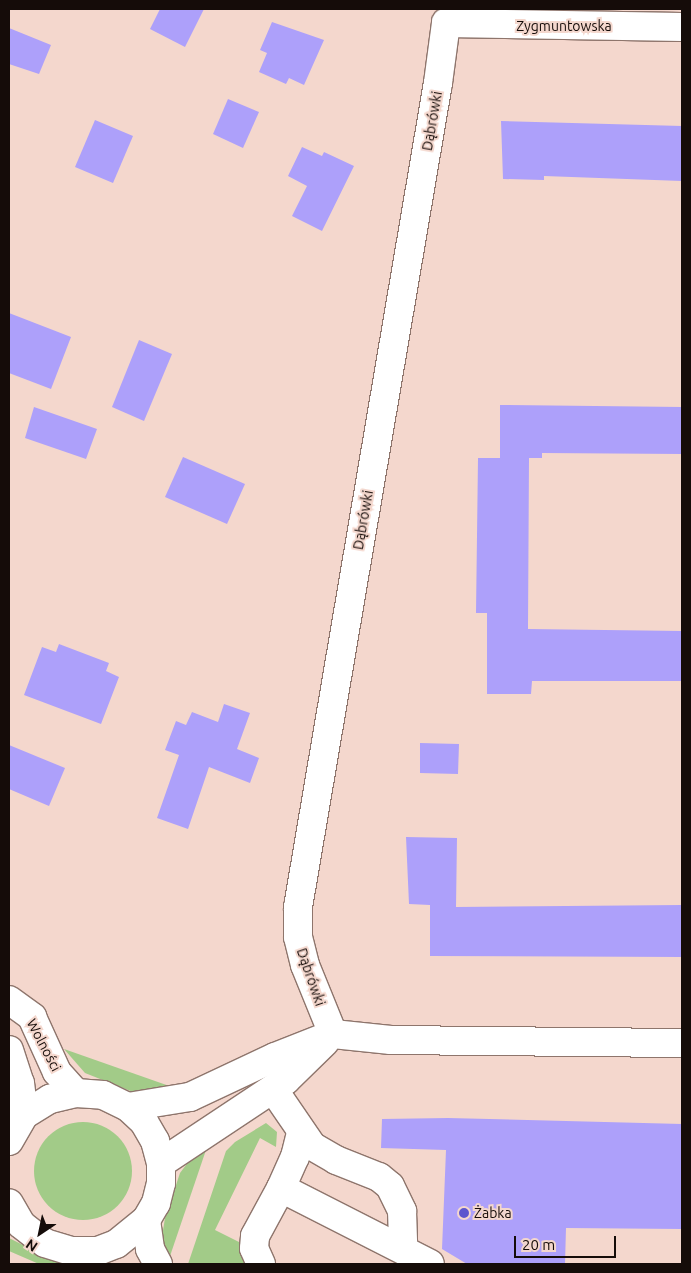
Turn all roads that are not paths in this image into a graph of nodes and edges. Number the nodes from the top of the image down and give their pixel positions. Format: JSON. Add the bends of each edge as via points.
{"nodes":[{"id":1,"x":437,"y":16,"type":"edge"},
{"id":2,"x":530,"y":18,"type":"edge"},
{"id":3,"x":682,"y":27,"type":"edge"},
{"id":4,"x":9,"y":1000,"type":"edge"},
{"id":5,"x":333,"y":1034,"type":"junction"},
{"id":6,"x":682,"y":1043,"type":"edge"},
{"id":7,"x":9,"y":1050,"type":"edge"},
{"id":8,"x":273,"y":1089,"type":"junction"},
{"id":9,"x":76,"y":1093,"type":"junction"},
{"id":10,"x":128,"y":1107,"type":"junction"},
{"id":11,"x":24,"y":1115,"type":"junction"},
{"id":12,"x":301,"y":1133,"type":"junction"},
{"id":13,"x":9,"y":1141,"type":"edge"},
{"id":14,"x":161,"y":1163,"type":"junction"},
{"id":15,"x":281,"y":1188,"type":"junction"},
{"id":16,"x":13,"y":1217,"type":"edge"},
{"id":17,"x":146,"y":1220,"type":"junction"},
{"id":18,"x":403,"y":1249,"type":"junction"},
{"id":19,"x":103,"y":1258,"type":"edge"},
{"id":20,"x":158,"y":1264,"type":"edge"},
{"id":21,"x":261,"y":1264,"type":"edge"},
{"id":22,"x":430,"y":1264,"type":"edge"}],
"edges":[{"from":1,"to":2,"type":"street","name":"Zygmuntowska"},
{"from":1,"to":5,"type":"street","name":"Dąbrówki","via":[[438,83],[298,907],[298,937],[305,965]]},
{"from":2,"to":3,"type":"street","name":"Zygmuntowska"},
{"from":4,"to":9,"type":"street","name":"Wolności","via":[[32,1017],[58,1072]]},
{"from":5,"to":6,"type":"street","via":[[391,1040]]},
{"from":5,"to":8,"type":"street"},
{"from":5,"to":10,"type":"street","via":[[190,1097]]},
{"from":7,"to":11,"type":"street","via":[[20,1082]]},
{"from":8,"to":12,"type":"street"},
{"from":8,"to":14,"type":"street"},
{"from":9,"to":10,"type":"street","via":[[103,1095]]},
{"from":9,"to":11,"type":"street","via":[[50,1099]]},
{"from":10,"to":14,"type":"street","via":[[144,1122],[156,1141]]},
{"from":11,"to":13,"type":"street"},
{"from":12,"to":15,"type":"street","via":[[295,1157]]},
{"from":12,"to":18,"type":"street","via":[[323,1154],[364,1170],[390,1186],[402,1211]]},
{"from":14,"to":17,"type":"street","via":[[156,1203]]},
{"from":15,"to":18,"type":"street"},
{"from":15,"to":21,"type":"street","via":[[255,1236],[254,1248]]},
{"from":16,"to":19,"type":"street","via":[[45,1243]]},
{"from":17,"to":19,"type":"street"},
{"from":17,"to":20,"type":"street","via":[[150,1249]]},
{"from":18,"to":22,"type":"street"}]}
